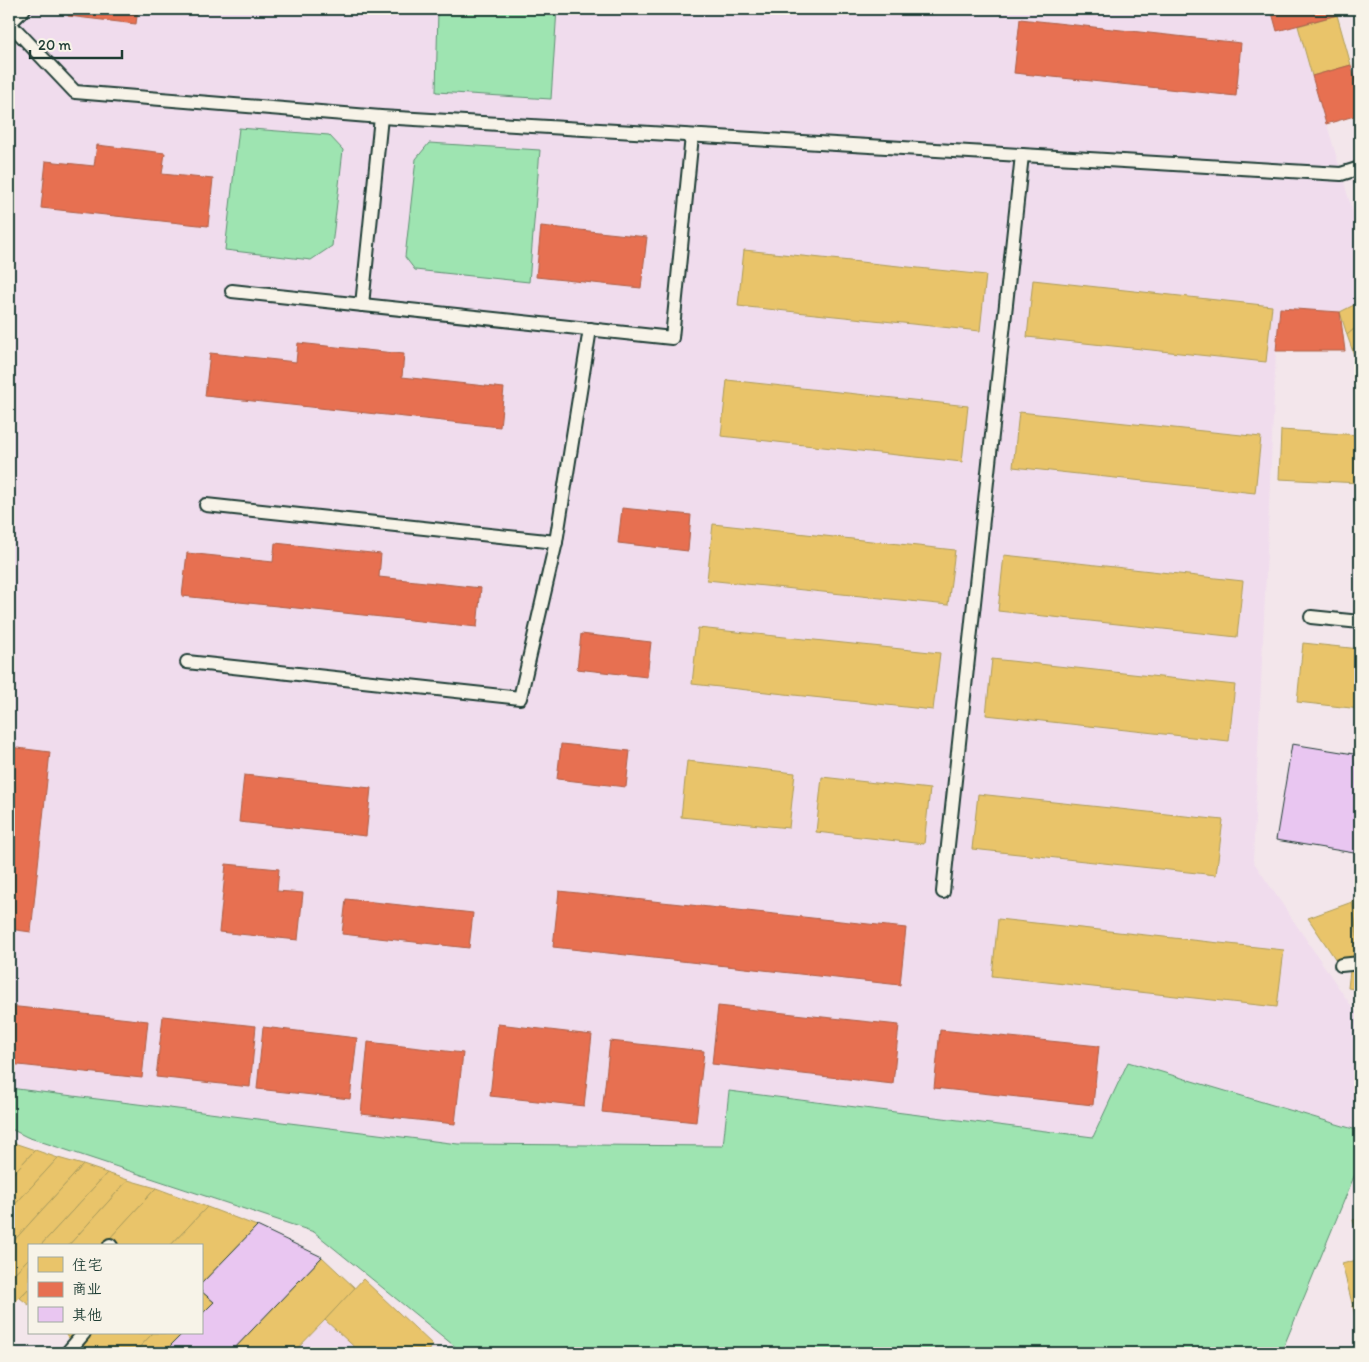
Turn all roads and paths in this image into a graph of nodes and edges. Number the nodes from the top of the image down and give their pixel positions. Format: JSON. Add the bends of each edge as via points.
{"nodes":[{"id":1,"x":24,"y":9,"type":"edge"},
{"id":2,"x":9,"y":25,"type":"edge"},
{"id":3,"x":381,"y":117,"type":"junction"},
{"id":4,"x":692,"y":136,"type":"junction"},
{"id":5,"x":1022,"y":156,"type":"junction"},
{"id":6,"x":1360,"y":168,"type":"edge"},
{"id":7,"x":232,"y":291,"type":"dead end"},
{"id":8,"x":362,"y":305,"type":"junction"},
{"id":9,"x":590,"y":329,"type":"junction"},
{"id":10,"x":206,"y":505,"type":"dead end"},
{"id":11,"x":556,"y":542,"type":"junction"},
{"id":12,"x":1311,"y":617,"type":"dead end"},
{"id":13,"x":1360,"y":622,"type":"edge"},
{"id":14,"x":187,"y":662,"type":"dead end"},
{"id":15,"x":943,"y":892,"type":"dead end"},
{"id":16,"x":1360,"y":963,"type":"edge"},
{"id":17,"x":1341,"y":965,"type":"dead end"},
{"id":18,"x":83,"y":1334,"type":"edge"},
{"id":19,"x":67,"y":1353,"type":"edge"}],
"edges":[{"from":1,"to":2,"type":"lane"},
{"from":2,"to":3,"type":"lane","via":[[75,92]]},
{"from":3,"to":4,"type":"lane"},
{"from":3,"to":8,"type":"lane"},
{"from":4,"to":5,"type":"lane"},
{"from":4,"to":9,"type":"lane","via":[[672,338]]},
{"from":5,"to":6,"type":"lane","via":[[1341,174]]},
{"from":5,"to":15,"type":"lane"},
{"from":7,"to":8,"type":"lane"},
{"from":8,"to":9,"type":"lane"},
{"from":9,"to":11,"type":"lane"},
{"from":10,"to":11,"type":"lane"},
{"from":11,"to":14,"type":"lane","via":[[520,698]]},
{"from":12,"to":13,"type":"lane"},
{"from":16,"to":17,"type":"lane"},
{"from":18,"to":19,"type":"lane"}]}
